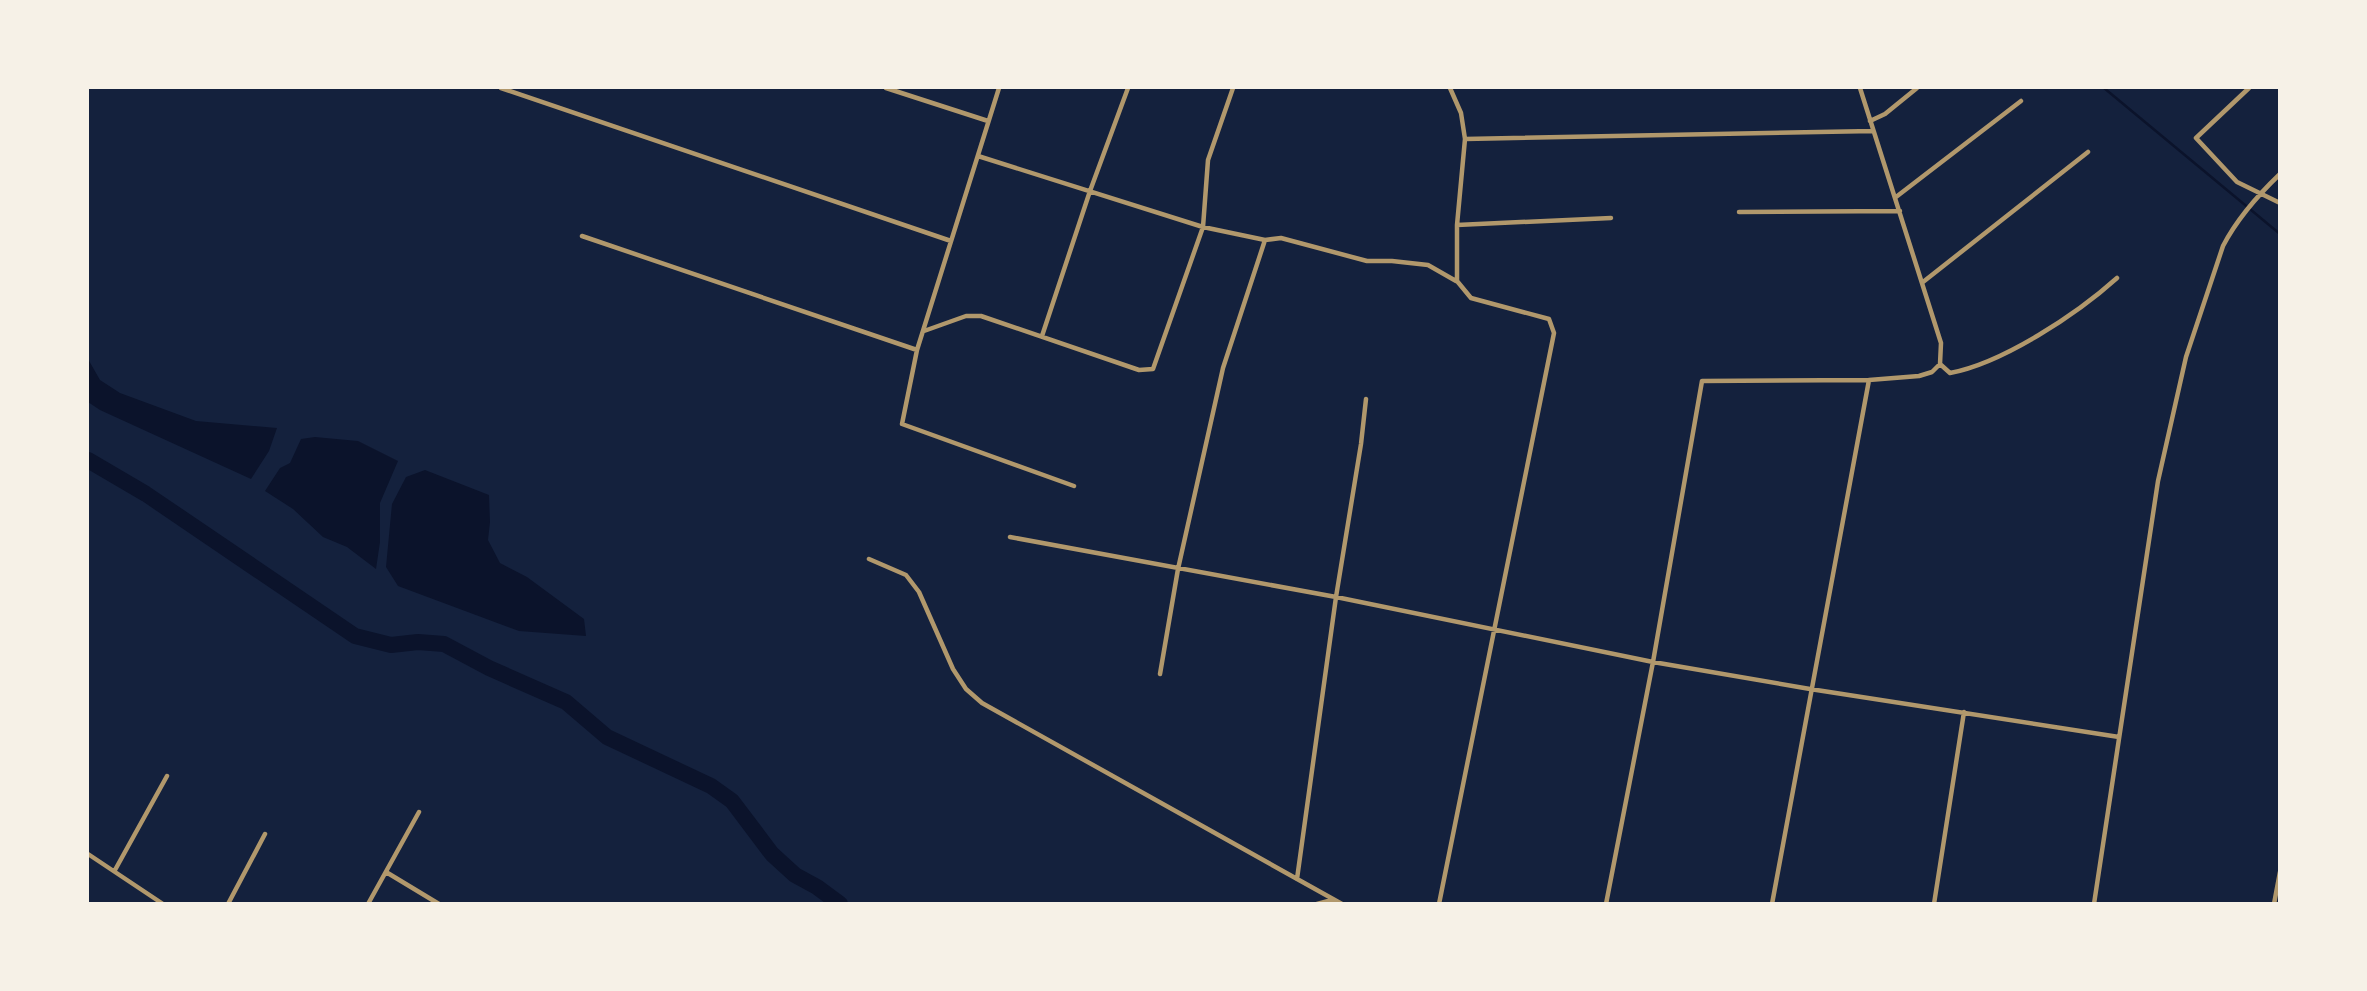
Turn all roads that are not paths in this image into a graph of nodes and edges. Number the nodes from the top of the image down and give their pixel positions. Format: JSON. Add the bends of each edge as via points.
{"nodes":[{"id":1,"x":501,"y":88,"type":"edge"},
{"id":2,"x":886,"y":88,"type":"edge"},
{"id":3,"x":999,"y":88,"type":"edge"},
{"id":4,"x":1128,"y":88,"type":"edge"},
{"id":5,"x":1233,"y":88,"type":"edge"},
{"id":6,"x":1450,"y":88,"type":"edge"},
{"id":7,"x":1860,"y":88,"type":"edge"},
{"id":8,"x":1917,"y":88,"type":"edge"},
{"id":9,"x":2249,"y":88,"type":"edge"},
{"id":10,"x":2021,"y":101,"type":"dead end"},
{"id":11,"x":988,"y":121,"type":"junction"},
{"id":12,"x":1870,"y":121,"type":"junction"},
{"id":13,"x":1873,"y":131,"type":"junction"},
{"id":14,"x":1465,"y":139,"type":"junction"},
{"id":15,"x":2088,"y":152,"type":"dead end"},
{"id":16,"x":978,"y":156,"type":"junction"},
{"id":17,"x":2280,"y":174,"type":"edge"},
{"id":18,"x":1090,"y":191,"type":"junction"},
{"id":19,"x":2260,"y":193,"type":"junction"},
{"id":20,"x":1896,"y":197,"type":"junction"},
{"id":21,"x":2280,"y":203,"type":"edge"},
{"id":22,"x":1900,"y":211,"type":"junction"},
{"id":23,"x":1739,"y":212,"type":"dead end"},
{"id":24,"x":1611,"y":218,"type":"dead end"},
{"id":25,"x":1457,"y":225,"type":"junction"},
{"id":26,"x":1203,"y":227,"type":"junction"},
{"id":27,"x":582,"y":236,"type":"dead end"},
{"id":28,"x":951,"y":240,"type":"junction"},
{"id":29,"x":1265,"y":240,"type":"junction"},
{"id":30,"x":2117,"y":278,"type":"dead end"},
{"id":31,"x":1457,"y":281,"type":"junction"},
{"id":32,"x":1923,"y":282,"type":"junction"},
{"id":33,"x":924,"y":331,"type":"junction"},
{"id":34,"x":1042,"y":336,"type":"junction"},
{"id":35,"x":917,"y":350,"type":"junction"},
{"id":36,"x":1940,"y":363,"type":"junction"},
{"id":37,"x":1869,"y":380,"type":"junction"},
{"id":38,"x":1366,"y":399,"type":"dead end"},
{"id":39,"x":1074,"y":486,"type":"dead end"},
{"id":40,"x":1010,"y":537,"type":"dead end"},
{"id":41,"x":869,"y":559,"type":"dead end"},
{"id":42,"x":1178,"y":569,"type":"junction"},
{"id":43,"x":1336,"y":597,"type":"junction"},
{"id":44,"x":1493,"y":629,"type":"junction"},
{"id":45,"x":1653,"y":662,"type":"junction"},
{"id":46,"x":1160,"y":674,"type":"dead end"},
{"id":47,"x":1810,"y":689,"type":"junction"},
{"id":48,"x":1964,"y":712,"type":"junction"},
{"id":49,"x":2119,"y":737,"type":"junction"},
{"id":50,"x":167,"y":776,"type":"dead end"},
{"id":51,"x":419,"y":812,"type":"dead end"},
{"id":52,"x":265,"y":834,"type":"dead end"},
{"id":53,"x":88,"y":854,"type":"edge"},
{"id":54,"x":115,"y":870,"type":"junction"},
{"id":55,"x":386,"y":872,"type":"junction"},
{"id":56,"x":2280,"y":872,"type":"edge"},
{"id":57,"x":1297,"y":879,"type":"junction"},
{"id":58,"x":1333,"y":900,"type":"junction"},
{"id":59,"x":163,"y":904,"type":"edge"},
{"id":60,"x":228,"y":904,"type":"edge"},
{"id":61,"x":368,"y":904,"type":"edge"},
{"id":62,"x":439,"y":904,"type":"edge"},
{"id":63,"x":1317,"y":904,"type":"edge"},
{"id":64,"x":1342,"y":904,"type":"edge"},
{"id":65,"x":1440,"y":904,"type":"edge"},
{"id":66,"x":1606,"y":904,"type":"edge"},
{"id":67,"x":1772,"y":904,"type":"edge"},
{"id":68,"x":1934,"y":904,"type":"edge"},
{"id":69,"x":2094,"y":904,"type":"edge"},
{"id":70,"x":2274,"y":904,"type":"edge"}],
"edges":[{"from":1,"to":28,"type":"street"},
{"from":2,"to":11,"type":"street"},
{"from":3,"to":11,"type":"street"},
{"from":4,"to":18,"type":"street"},
{"from":5,"to":26,"type":"street","via":[[1208,160]]},
{"from":6,"to":14,"type":"street"},
{"from":7,"to":12,"type":"street"},
{"from":8,"to":12,"type":"street"},
{"from":9,"to":19,"type":"street","via":[[2196,138],[2236,182]]},
{"from":10,"to":20,"type":"street"},
{"from":11,"to":16,"type":"street"},
{"from":12,"to":13,"type":"street"},
{"from":13,"to":14,"type":"street"},
{"from":13,"to":20,"type":"street"},
{"from":14,"to":25,"type":"street"},
{"from":15,"to":32,"type":"street"},
{"from":16,"to":18,"type":"street"},
{"from":16,"to":28,"type":"street"},
{"from":17,"to":19,"type":"street"},
{"from":18,"to":26,"type":"street"},
{"from":18,"to":34,"type":"street"},
{"from":19,"to":21,"type":"street"},
{"from":19,"to":49,"type":"street","via":[[2223,246],[2186,356],[2158,481]]},
{"from":20,"to":22,"type":"street"},
{"from":22,"to":23,"type":"street"},
{"from":22,"to":32,"type":"street"},
{"from":24,"to":25,"type":"street"},
{"from":25,"to":31,"type":"street"},
{"from":26,"to":29,"type":"street"},
{"from":26,"to":34,"type":"street","via":[[1153,369],[1139,370]]},
{"from":27,"to":35,"type":"street"},
{"from":28,"to":33,"type":"street"},
{"from":29,"to":31,"type":"street","via":[[1281,238],[1367,261],[1428,265]]},
{"from":29,"to":42,"type":"street","via":[[1223,368]]},
{"from":30,"to":36,"type":"street","via":[[2094,299],[1999,358],[1950,373]]},
{"from":31,"to":44,"type":"street","via":[[1471,298],[1549,319],[1554,332]]},
{"from":32,"to":36,"type":"street","via":[[1941,343]]},
{"from":33,"to":34,"type":"street","via":[[966,316],[981,316]]},
{"from":33,"to":35,"type":"street"},
{"from":35,"to":39,"type":"street","via":[[902,424]]},
{"from":36,"to":37,"type":"street","via":[[1919,376]]},
{"from":37,"to":45,"type":"street","via":[[1702,381]]},
{"from":37,"to":47,"type":"street"},
{"from":38,"to":43,"type":"street"},
{"from":40,"to":42,"type":"street"},
{"from":41,"to":57,"type":"street","via":[[906,575],[919,592],[953,669],[982,703]]},
{"from":42,"to":43,"type":"street"},
{"from":42,"to":46,"type":"street"},
{"from":43,"to":44,"type":"street"},
{"from":43,"to":57,"type":"street"},
{"from":44,"to":45,"type":"street"},
{"from":44,"to":65,"type":"street"},
{"from":45,"to":47,"type":"street"},
{"from":45,"to":66,"type":"street"},
{"from":47,"to":48,"type":"street"},
{"from":47,"to":67,"type":"street"},
{"from":48,"to":49,"type":"street"},
{"from":48,"to":68,"type":"street"},
{"from":49,"to":69,"type":"street"},
{"from":50,"to":54,"type":"street"},
{"from":51,"to":55,"type":"street"},
{"from":52,"to":60,"type":"street"},
{"from":53,"to":54,"type":"street"},
{"from":54,"to":59,"type":"street"},
{"from":55,"to":61,"type":"street"},
{"from":55,"to":62,"type":"street"},
{"from":56,"to":70,"type":"street"},
{"from":57,"to":58,"type":"street"},
{"from":58,"to":63,"type":"street"},
{"from":58,"to":64,"type":"street"}]}
